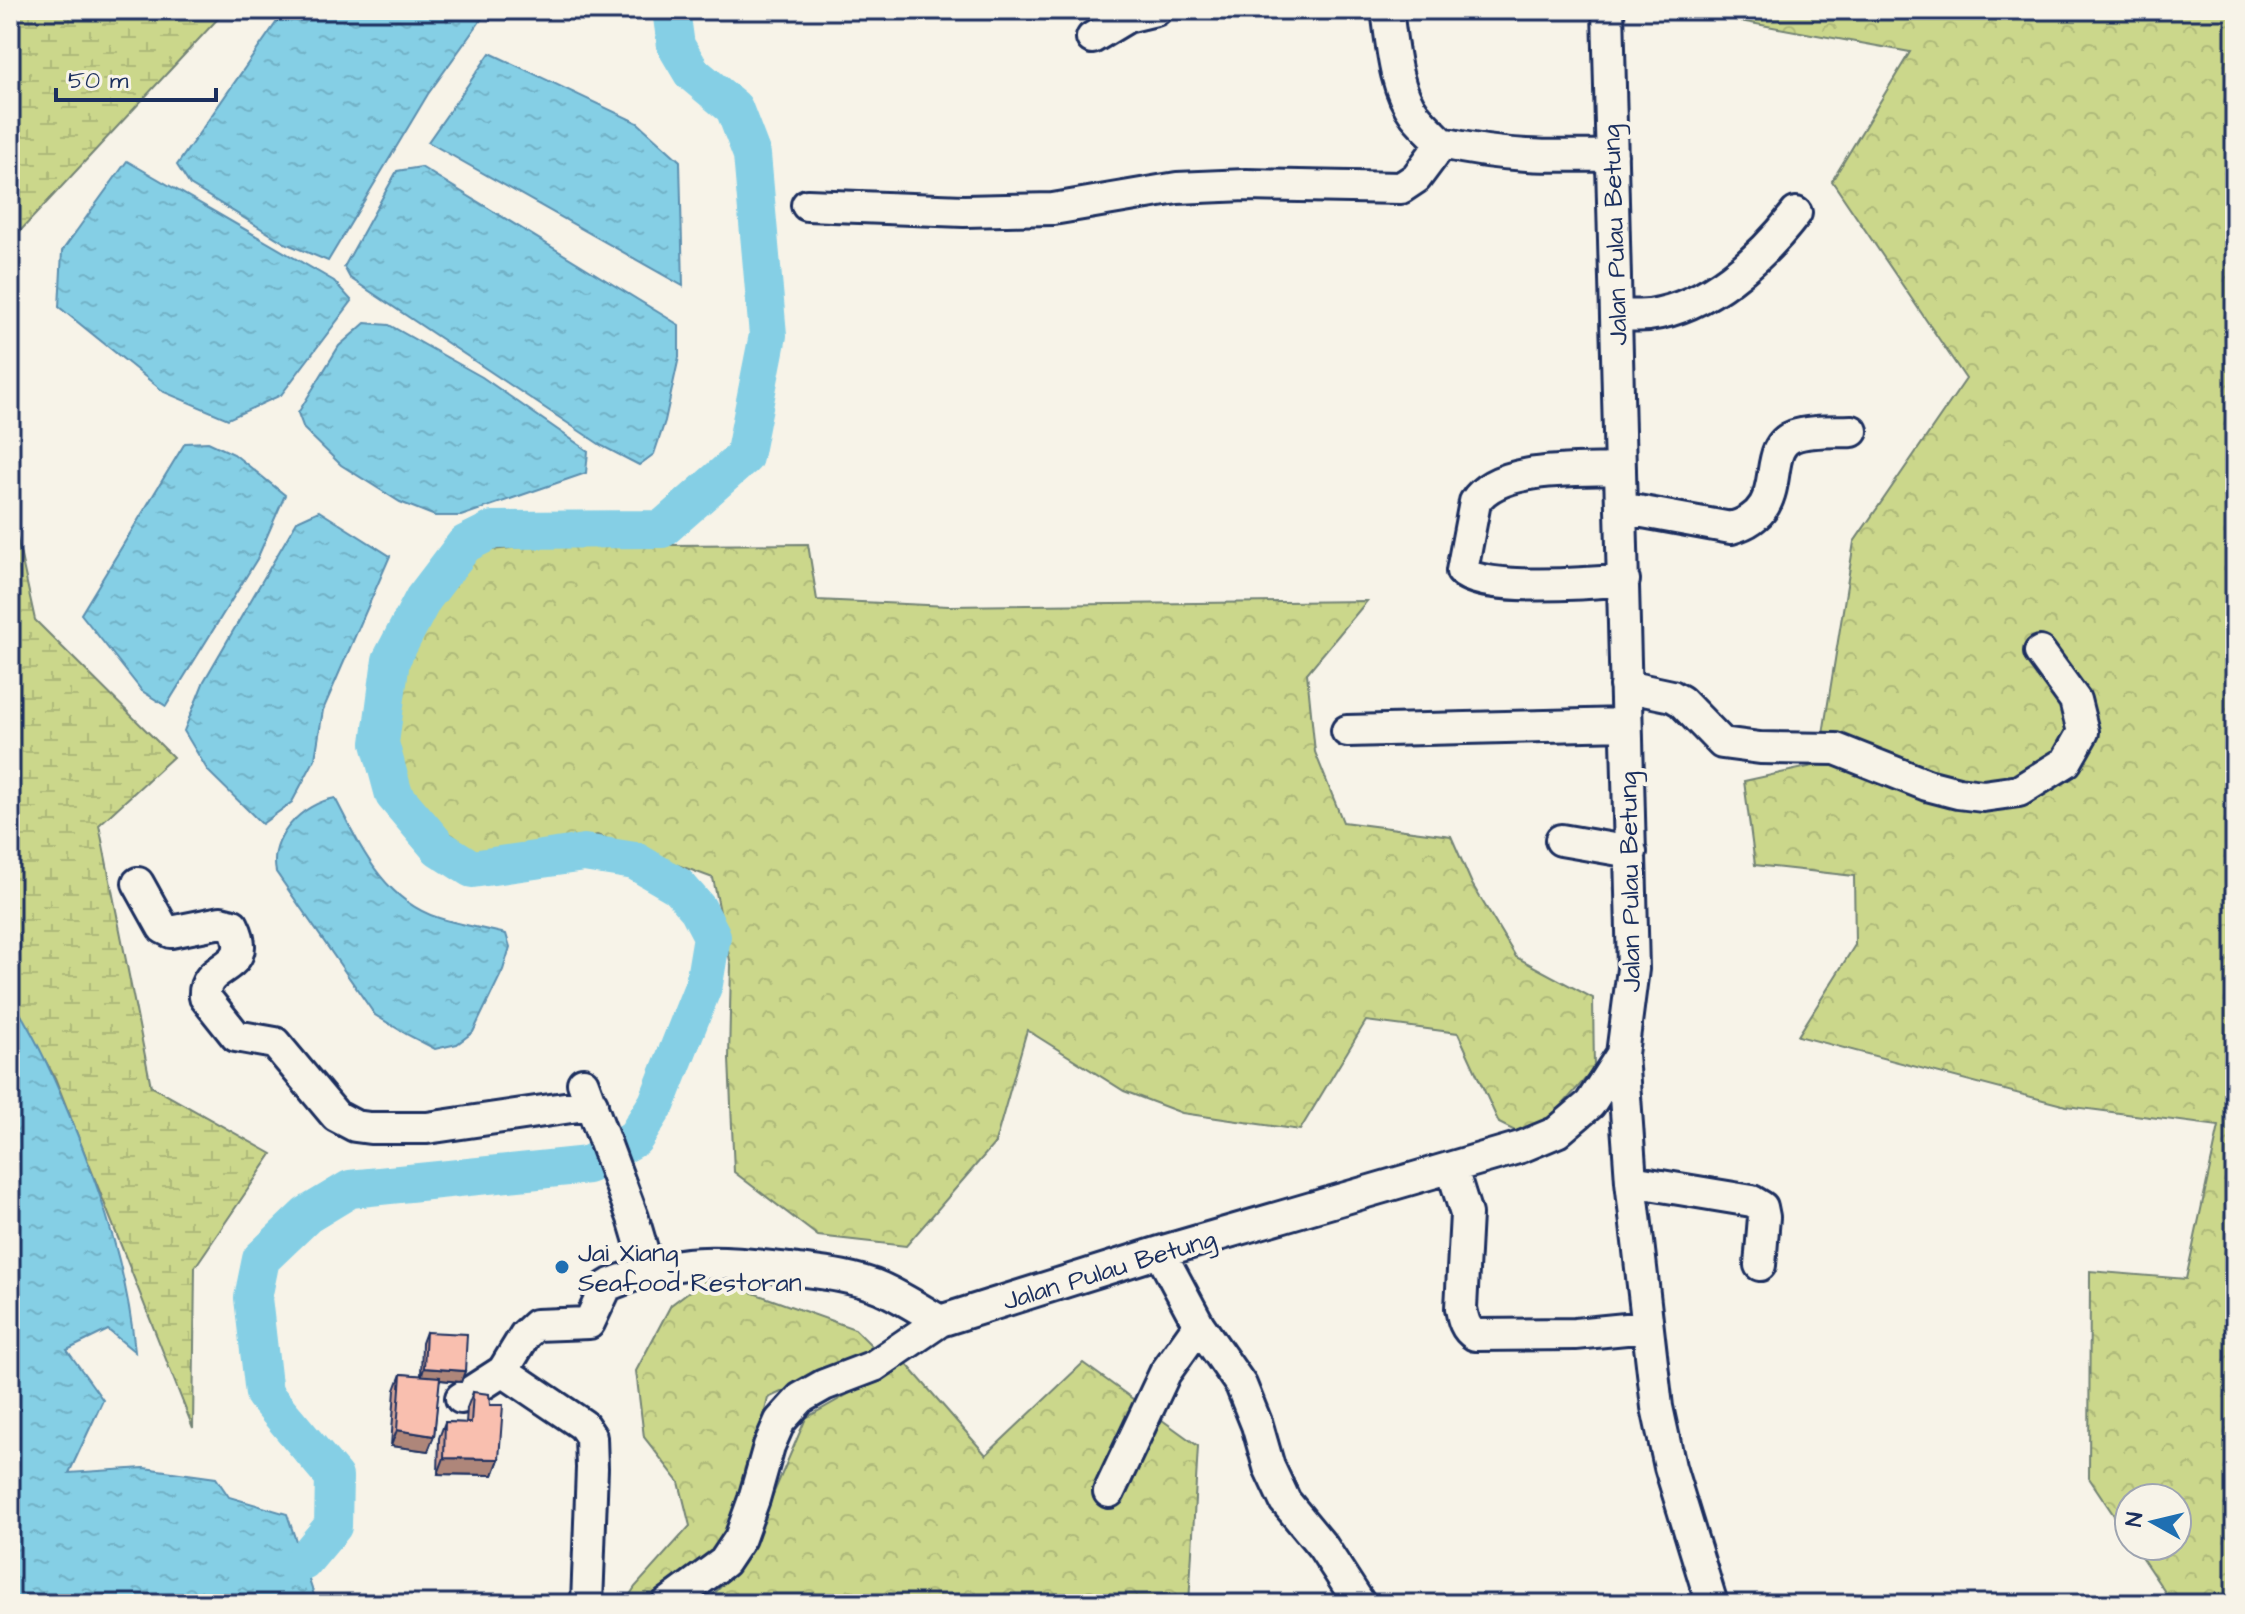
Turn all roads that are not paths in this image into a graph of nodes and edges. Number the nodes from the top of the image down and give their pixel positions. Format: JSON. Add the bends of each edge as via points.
{"nodes":[{"id":1,"x":1156,"y":10,"type":"edge"},
{"id":2,"x":1387,"y":10,"type":"edge"},
{"id":3,"x":1608,"y":10,"type":"edge"},
{"id":4,"x":1092,"y":38,"type":"dead end"},
{"id":5,"x":1442,"y":143,"type":"junction"},
{"id":6,"x":1612,"y":155,"type":"junction"},
{"id":7,"x":807,"y":205,"type":"dead end"},
{"id":8,"x":1796,"y":213,"type":"dead end"},
{"id":9,"x":1618,"y":315,"type":"junction"},
{"id":10,"x":1852,"y":431,"type":"dead end"},
{"id":11,"x":1620,"y":469,"type":"junction"},
{"id":12,"x":1621,"y":508,"type":"junction"},
{"id":13,"x":1624,"y":580,"type":"junction"},
{"id":14,"x":2040,"y":652,"type":"dead end"},
{"id":15,"x":1625,"y":686,"type":"junction"},
{"id":16,"x":1626,"y":724,"type":"junction"},
{"id":17,"x":1347,"y":731,"type":"dead end"},
{"id":18,"x":1561,"y":840,"type":"dead end"},
{"id":19,"x":1631,"y":852,"type":"junction"},
{"id":20,"x":138,"y":883,"type":"dead end"},
{"id":21,"x":1622,"y":1054,"type":"junction"},
{"id":22,"x":1452,"y":1169,"type":"junction"},
{"id":23,"x":1631,"y":1181,"type":"junction"},
{"id":24,"x":1160,"y":1252,"type":"junction"},
{"id":25,"x":1760,"y":1265,"type":"dead end"},
{"id":26,"x":648,"y":1269,"type":"junction"},
{"id":27,"x":940,"y":1321,"type":"junction"},
{"id":28,"x":1199,"y":1325,"type":"junction"},
{"id":29,"x":1646,"y":1327,"type":"junction"},
{"id":30,"x":503,"y":1371,"type":"junction"},
{"id":31,"x":461,"y":1398,"type":"dead end"},
{"id":32,"x":1109,"y":1492,"type":"dead end"},
{"id":33,"x":587,"y":1604,"type":"edge"},
{"id":34,"x":667,"y":1604,"type":"edge"},
{"id":35,"x":1360,"y":1604,"type":"edge"},
{"id":36,"x":1712,"y":1604,"type":"edge"}],
"edges":[{"from":1,"to":4,"type":"street","via":[[1127,17]]},
{"from":2,"to":5,"type":"street","via":[[1407,102]]},
{"from":3,"to":6,"type":"street","name":"Jalan Pulau Betung"},
{"from":5,"to":6,"type":"street","via":[[1525,157]]},
{"from":5,"to":7,"type":"street","via":[[1416,178],[1401,188],[1177,188],[1053,209]]},
{"from":6,"to":9,"type":"street","name":"Jalan Pulau Betung"},
{"from":8,"to":9,"type":"street","via":[[1778,237],[1704,295],[1649,315]]},
{"from":9,"to":11,"type":"street","name":"Jalan Pulau Betung"},
{"from":10,"to":12,"type":"street","via":[[1794,436],[1784,443],[1762,512],[1748,523],[1731,528]]},
{"from":11,"to":12,"type":"street","name":"Jalan Pulau Betung"},
{"from":11,"to":13,"type":"street","via":[[1518,476],[1480,493],[1462,571],[1553,586]]},
{"from":12,"to":13,"type":"street","name":"Jalan Pulau Betung"},
{"from":13,"to":15,"type":"street","name":"Jalan Pulau Betung"},
{"from":14,"to":15,"type":"street","via":[[2075,700],[2083,732],[2066,762],[2003,795],[1927,785],[1836,749],[1722,743],[1681,701]]},
{"from":15,"to":16,"type":"street","name":"Jalan Pulau Betung"},
{"from":16,"to":17,"type":"street"},
{"from":16,"to":19,"type":"street","name":"Jalan Pulau Betung"},
{"from":18,"to":19,"type":"street"},
{"from":19,"to":21,"type":"street","name":"Jalan Pulau Betung","via":[[1633,969]]},
{"from":20,"to":26,"type":"street","via":[[163,928],[171,932],[221,922],[233,925],[241,941],[239,953],[209,980],[205,997],[236,1036],[275,1043],[336,1116],[355,1126],[427,1128],[590,1100]]},
{"from":21,"to":22,"type":"street","name":"Jalan Pulau Betung","via":[[1590,1104],[1557,1132]]},
{"from":21,"to":23,"type":"street"},
{"from":22,"to":24,"type":"street","name":"Jalan Pulau Betung"},
{"from":22,"to":29,"type":"street","via":[[1466,1214],[1461,1308],[1470,1332],[1548,1335]]},
{"from":23,"to":25,"type":"street","via":[[1762,1207]]},
{"from":23,"to":29,"type":"street"},
{"from":24,"to":27,"type":"street","name":"Jalan Pulau Betung"},
{"from":24,"to":28,"type":"street"},
{"from":26,"to":27,"type":"street","via":[[716,1261],[836,1274],[881,1288]]},
{"from":26,"to":30,"type":"street","via":[[606,1287],[589,1323],[531,1328]]},
{"from":27,"to":34,"type":"street","name":"Jalan Pulau Betung","via":[[874,1366],[801,1398],[780,1421],[769,1446],[740,1538],[724,1562]]},
{"from":28,"to":32,"type":"street","via":[[1165,1373]]},
{"from":28,"to":35,"type":"street","via":[[1241,1385],[1285,1501]]},
{"from":29,"to":36,"type":"street","via":[[1670,1467]]},
{"from":30,"to":31,"type":"street"},
{"from":30,"to":33,"type":"street","via":[[583,1425],[591,1437]]}]}
